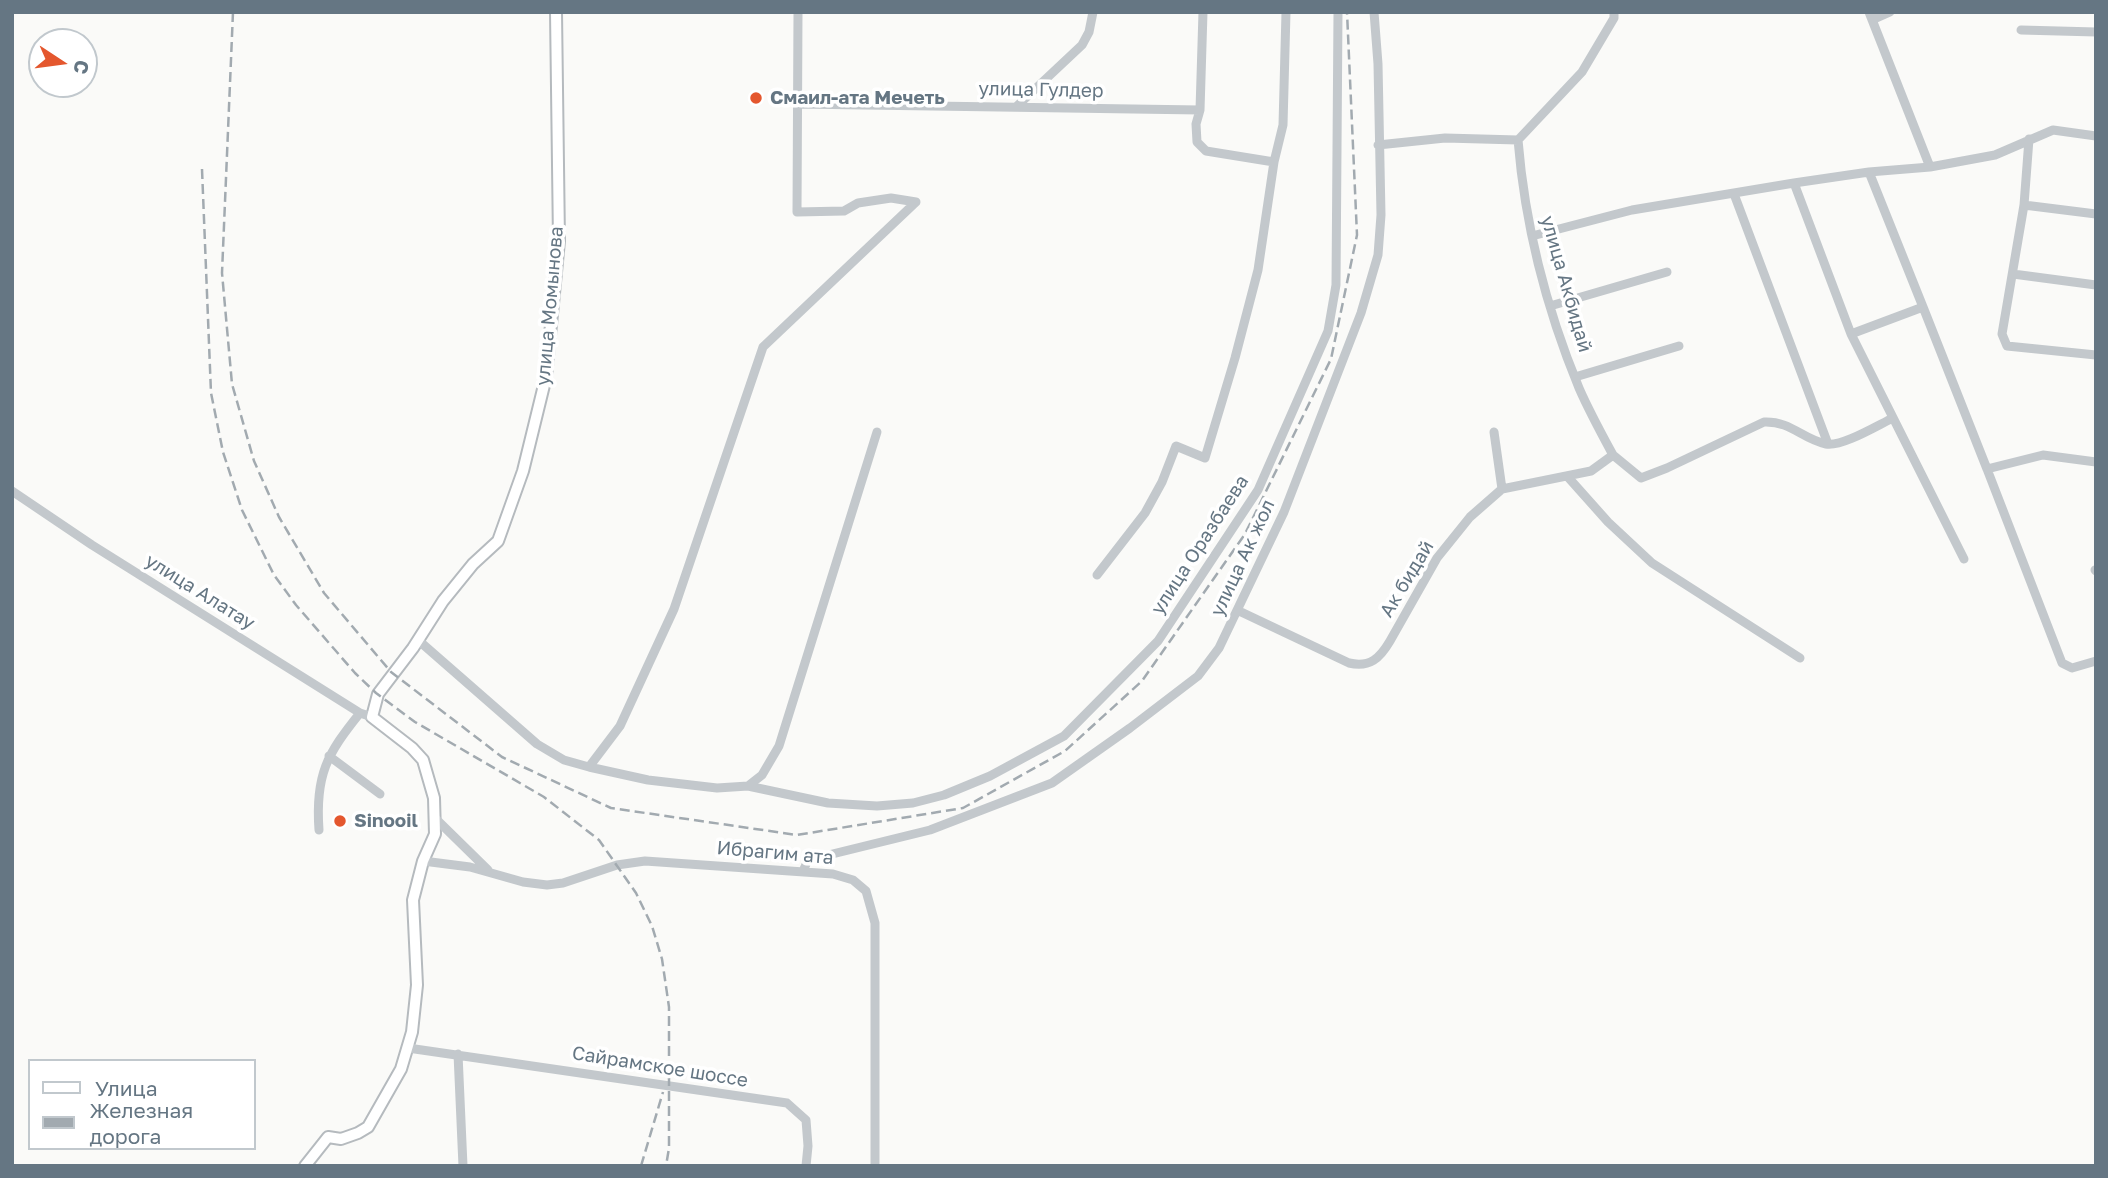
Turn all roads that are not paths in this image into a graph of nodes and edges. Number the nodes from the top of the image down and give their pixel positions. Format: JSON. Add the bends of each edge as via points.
{"nodes":[{"id":1,"x":556,"y":12,"type":"edge"},
{"id":2,"x":798,"y":12,"type":"edge"},
{"id":3,"x":1093,"y":12,"type":"edge"},
{"id":4,"x":1203,"y":12,"type":"edge"},
{"id":5,"x":1286,"y":12,"type":"edge"},
{"id":6,"x":1338,"y":12,"type":"edge"},
{"id":7,"x":1374,"y":12,"type":"edge"},
{"id":8,"x":1614,"y":12,"type":"edge"},
{"id":9,"x":1889,"y":12,"type":"edge"},
{"id":10,"x":1870,"y":16,"type":"edge"},
{"id":11,"x":2021,"y":30,"type":"dead end"},
{"id":12,"x":2096,"y":32,"type":"edge"},
{"id":13,"x":797,"y":104,"type":"junction"},
{"id":14,"x":1016,"y":107,"type":"junction"},
{"id":15,"x":1200,"y":110,"type":"junction"},
{"id":16,"x":2096,"y":136,"type":"edge"},
{"id":17,"x":2029,"y":139,"type":"junction"},
{"id":18,"x":1518,"y":140,"type":"junction"},
{"id":19,"x":1378,"y":145,"type":"junction"},
{"id":20,"x":1274,"y":162,"type":"junction"},
{"id":21,"x":1930,"y":167,"type":"junction"},
{"id":22,"x":1869,"y":172,"type":"junction"},
{"id":23,"x":1794,"y":183,"type":"junction"},
{"id":24,"x":1734,"y":194,"type":"junction"},
{"id":25,"x":2024,"y":205,"type":"junction"},
{"id":26,"x":2096,"y":214,"type":"edge"},
{"id":27,"x":1532,"y":236,"type":"junction"},
{"id":28,"x":1667,"y":272,"type":"dead end"},
{"id":29,"x":2013,"y":274,"type":"junction"},
{"id":30,"x":2096,"y":285,"type":"edge"},
{"id":31,"x":1550,"y":306,"type":"junction"},
{"id":32,"x":1923,"y":307,"type":"junction"},
{"id":33,"x":1851,"y":334,"type":"junction"},
{"id":34,"x":1679,"y":346,"type":"dead end"},
{"id":35,"x":2096,"y":355,"type":"edge"},
{"id":36,"x":1575,"y":377,"type":"junction"},
{"id":37,"x":1893,"y":418,"type":"junction"},
{"id":38,"x":877,"y":432,"type":"dead end"},
{"id":39,"x":1494,"y":432,"type":"dead end"},
{"id":40,"x":1828,"y":444,"type":"junction"},
{"id":41,"x":1613,"y":454,"type":"junction"},
{"id":42,"x":2096,"y":462,"type":"edge"},
{"id":43,"x":1987,"y":469,"type":"junction"},
{"id":44,"x":1567,"y":475,"type":"junction"},
{"id":45,"x":1502,"y":489,"type":"junction"},
{"id":46,"x":12,"y":491,"type":"edge"},
{"id":47,"x":1964,"y":559,"type":"dead end"},
{"id":48,"x":1097,"y":575,"type":"dead end"},
{"id":49,"x":1239,"y":611,"type":"junction"},
{"id":50,"x":418,"y":640,"type":"junction"},
{"id":51,"x":1800,"y":658,"type":"dead end"},
{"id":52,"x":2096,"y":661,"type":"edge"},
{"id":53,"x":360,"y":713,"type":"junction"},
{"id":54,"x":372,"y":717,"type":"junction"},
{"id":55,"x":329,"y":756,"type":"junction"},
{"id":56,"x":589,"y":767,"type":"junction"},
{"id":57,"x":748,"y":786,"type":"junction"},
{"id":58,"x":380,"y":794,"type":"dead end"},
{"id":59,"x":436,"y":819,"type":"junction"},
{"id":60,"x":319,"y":830,"type":"dead end"},
{"id":61,"x":423,"y":861,"type":"junction"},
{"id":62,"x":489,"y":871,"type":"junction"},
{"id":63,"x":803,"y":871,"type":"junction"},
{"id":64,"x":408,"y":1048,"type":"junction"},
{"id":65,"x":458,"y":1054,"type":"junction"},
{"id":66,"x":305,"y":1166,"type":"edge"},
{"id":67,"x":463,"y":1166,"type":"edge"},
{"id":68,"x":806,"y":1166,"type":"edge"},
{"id":69,"x":875,"y":1166,"type":"edge"}],
"edges":[{"from":1,"to":50,"type":"main road","name":"улица Момынова","via":[[559,241],[546,377],[523,471],[498,541],[443,601]]},
{"from":2,"to":13,"type":"street"},
{"from":3,"to":14,"type":"street","via":[[1082,45]]},
{"from":4,"to":15,"type":"street"},
{"from":5,"to":20,"type":"street","via":[[1283,124]]},
{"from":6,"to":57,"type":"street","name":"улица Оразбаева","via":[[1336,285],[1328,331],[1258,490],[1158,641],[1064,736],[944,795],[877,806],[828,803]]},
{"from":7,"to":19,"type":"street","name":"улица Ак жол"},
{"from":8,"to":18,"type":"street","via":[[1582,72]]},
{"from":9,"to":10,"type":"street"},
{"from":10,"to":21,"type":"street"},
{"from":11,"to":12,"type":"street"},
{"from":13,"to":14,"type":"street","name":"улица Гулдер"},
{"from":13,"to":56,"type":"street","via":[[797,212],[844,211],[858,202],[891,198],[916,202],[763,347],[674,609],[620,726]]},
{"from":14,"to":15,"type":"street","name":"улица Гулдер"},
{"from":15,"to":20,"type":"street","via":[[1196,142],[1206,151]]},
{"from":16,"to":17,"type":"street","via":[[2053,130]]},
{"from":17,"to":21,"type":"street","via":[[1995,155]]},
{"from":17,"to":25,"type":"street"},
{"from":18,"to":19,"type":"street","via":[[1445,138]]},
{"from":18,"to":27,"type":"street","name":"улица Акбидай"},
{"from":19,"to":49,"type":"street","name":"улица Ак жол","via":[[1378,254],[1361,313],[1284,512]]},
{"from":20,"to":48,"type":"street","via":[[1258,270],[1205,458],[1176,446],[1145,513]]},
{"from":21,"to":22,"type":"street"},
{"from":22,"to":23,"type":"street"},
{"from":22,"to":32,"type":"street"},
{"from":23,"to":24,"type":"street"},
{"from":23,"to":33,"type":"street"},
{"from":24,"to":27,"type":"street","via":[[1632,210]]},
{"from":24,"to":40,"type":"street"},
{"from":25,"to":26,"type":"street"},
{"from":25,"to":29,"type":"street"},
{"from":27,"to":31,"type":"street","name":"улица Акбидай"},
{"from":28,"to":31,"type":"street"},
{"from":29,"to":30,"type":"street"},
{"from":29,"to":35,"type":"street","via":[[2002,334],[2007,346]]},
{"from":31,"to":36,"type":"street","name":"улица Акбидай"},
{"from":32,"to":33,"type":"street"},
{"from":32,"to":43,"type":"street"},
{"from":33,"to":37,"type":"street"},
{"from":34,"to":36,"type":"street"},
{"from":36,"to":41,"type":"street","name":"улица Акбидай"},
{"from":37,"to":40,"type":"street"},
{"from":37,"to":47,"type":"street"},
{"from":38,"to":57,"type":"street","via":[[779,746],[762,775]]},
{"from":39,"to":45,"type":"street"},
{"from":40,"to":41,"type":"street","via":[[1789,425],[1764,422],[1646,478],[1635,475]]},
{"from":41,"to":44,"type":"street","name":"Ак бидай","via":[[1591,471]]},
{"from":42,"to":43,"type":"street","via":[[2043,455]]},
{"from":43,"to":52,"type":"street","via":[[2062,663],[2072,668]]},
{"from":44,"to":45,"type":"street","name":"Ак бидай"},
{"from":44,"to":51,"type":"street","via":[[1608,522],[1653,563]]},
{"from":45,"to":49,"type":"street","name":"Ак бидай","via":[[1470,517],[1437,558],[1383,653],[1371,662],[1361,666],[1349,663]]},
{"from":46,"to":53,"type":"street","name":"улица Алатау"},
{"from":49,"to":63,"type":"street","name":"улица Ак жол","via":[[1198,676],[1052,783],[930,831],[808,860]]},
{"from":50,"to":54,"type":"main road","name":"улица Момынова","via":[[378,694]]},
{"from":50,"to":56,"type":"street","name":"улица Оразбаева","via":[[537,744],[564,760]]},
{"from":53,"to":54,"type":"street","name":"улица Алатау"},
{"from":53,"to":55,"type":"street"},
{"from":54,"to":59,"type":"main road","via":[[423,760]]},
{"from":55,"to":58,"type":"street"},
{"from":55,"to":60,"type":"street","via":[[320,783]]},
{"from":56,"to":57,"type":"street","name":"улица Оразбаева","via":[[648,780],[717,788]]},
{"from":59,"to":61,"type":"main road"},
{"from":59,"to":62,"type":"street"},
{"from":61,"to":62,"type":"street","name":"Ибрагим ата"},
{"from":61,"to":64,"type":"main road","via":[[414,900],[417,985]]},
{"from":62,"to":63,"type":"street","name":"Ибрагим ата","via":[[547,885],[645,861]]},
{"from":63,"to":69,"type":"street","name":"Ибрагим ата","via":[[853,880],[866,891],[875,923]]},
{"from":64,"to":65,"type":"street","name":"Сайрамское шоссе"},
{"from":64,"to":66,"type":"main road","via":[[368,1127],[341,1139],[328,1137]]},
{"from":65,"to":67,"type":"street"},
{"from":65,"to":68,"type":"street","name":"Сайрамское шоссе","via":[[786,1103],[806,1120]]}]}
